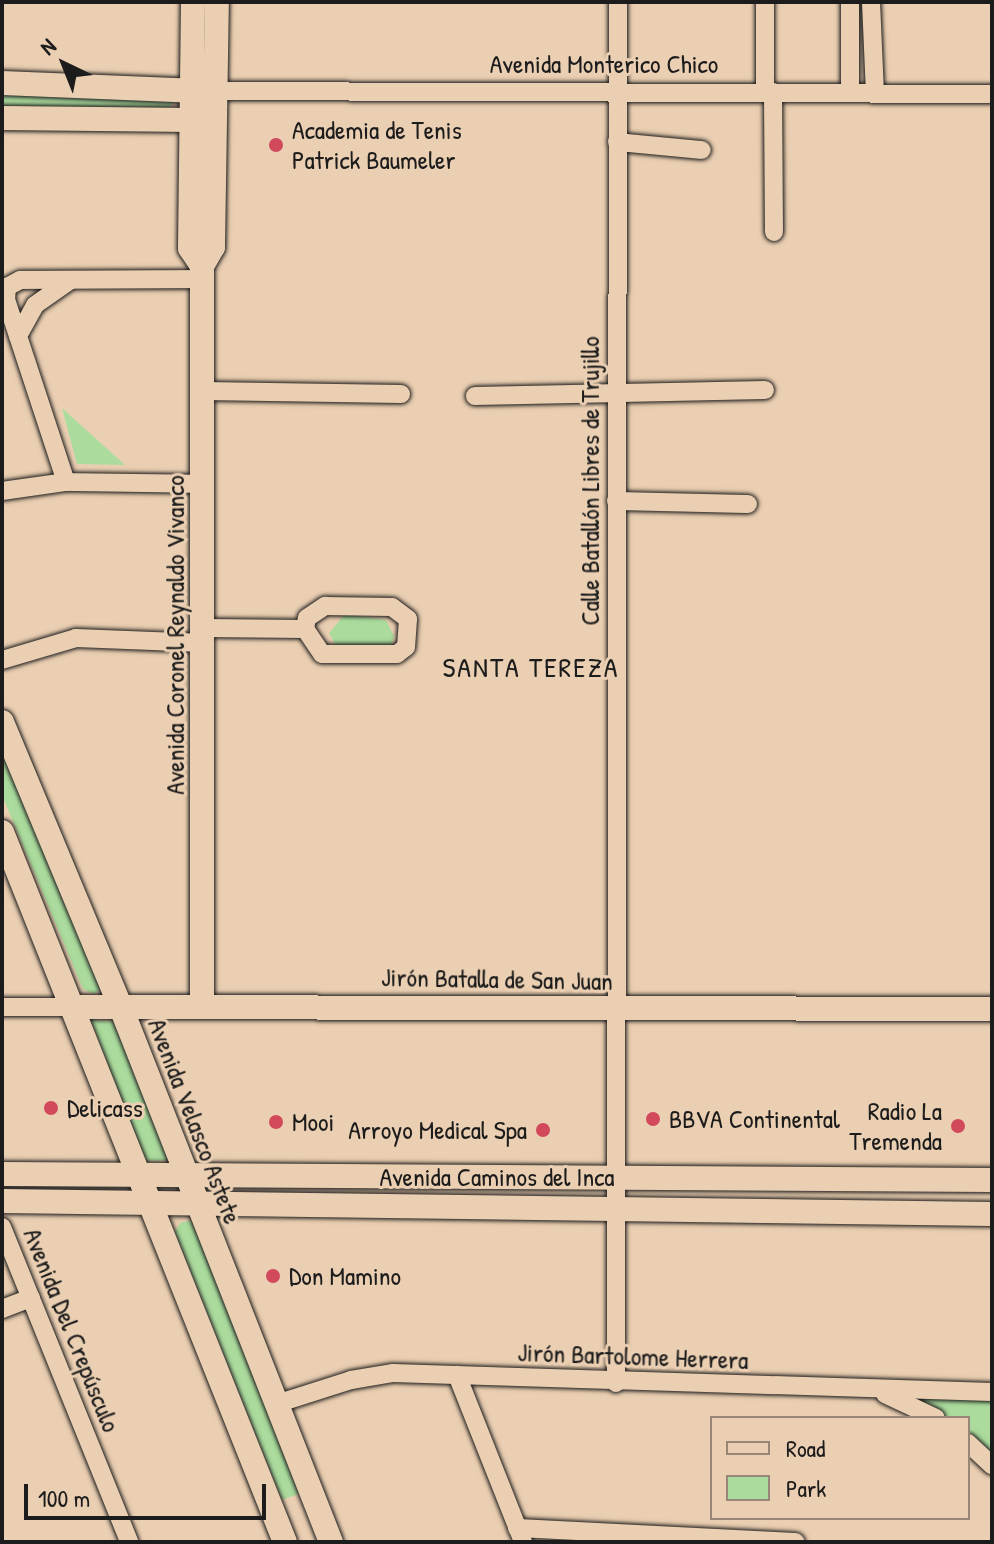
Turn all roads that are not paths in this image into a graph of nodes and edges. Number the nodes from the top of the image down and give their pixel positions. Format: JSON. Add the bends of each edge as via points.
{"nodes":[{"id":1,"x":193,"y":2,"type":"edge"},
{"id":2,"x":217,"y":2,"type":"edge"},
{"id":3,"x":618,"y":2,"type":"edge"},
{"id":4,"x":765,"y":2,"type":"edge"},
{"id":5,"x":850,"y":2,"type":"edge"},
{"id":6,"x":871,"y":2,"type":"edge"},
{"id":7,"x":2,"y":83,"type":"edge"},
{"id":8,"x":204,"y":91,"type":"junction"},
{"id":9,"x":769,"y":92,"type":"junction"},
{"id":10,"x":850,"y":92,"type":"junction"},
{"id":11,"x":617,"y":93,"type":"junction"},
{"id":12,"x":875,"y":93,"type":"junction"},
{"id":13,"x":992,"y":94,"type":"edge"},
{"id":14,"x":2,"y":118,"type":"edge"},
{"id":15,"x":192,"y":120,"type":"junction"},
{"id":16,"x":617,"y":142,"type":"junction"},
{"id":17,"x":702,"y":150,"type":"dead end"},
{"id":18,"x":774,"y":232,"type":"dead end"},
{"id":19,"x":202,"y":272,"type":"junction"},
{"id":20,"x":70,"y":280,"type":"junction"},
{"id":21,"x":18,"y":336,"type":"junction"},
{"id":22,"x":765,"y":390,"type":"dead end"},
{"id":23,"x":204,"y":391,"type":"junction"},
{"id":24,"x":615,"y":392,"type":"junction"},
{"id":25,"x":401,"y":394,"type":"dead end"},
{"id":26,"x":475,"y":396,"type":"dead end"},
{"id":27,"x":66,"y":482,"type":"junction"},
{"id":28,"x":204,"y":484,"type":"junction"},
{"id":29,"x":2,"y":491,"type":"edge"},
{"id":30,"x":616,"y":501,"type":"junction"},
{"id":31,"x":748,"y":504,"type":"dead end"},
{"id":32,"x":305,"y":629,"type":"junction"},
{"id":33,"x":204,"y":635,"type":"junction"},
{"id":34,"x":2,"y":660,"type":"edge"},
{"id":35,"x":2,"y":722,"type":"edge"},
{"id":36,"x":2,"y":832,"type":"edge"},
{"id":37,"x":120,"y":1005,"type":"junction"},
{"id":38,"x":202,"y":1005,"type":"junction"},
{"id":39,"x":2,"y":1007,"type":"edge"},
{"id":40,"x":74,"y":1007,"type":"junction"},
{"id":41,"x":618,"y":1009,"type":"junction"},
{"id":42,"x":992,"y":1009,"type":"edge"},
{"id":43,"x":136,"y":1173,"type":"junction"},
{"id":44,"x":183,"y":1173,"type":"junction"},
{"id":45,"x":2,"y":1174,"type":"edge"},
{"id":46,"x":616,"y":1178,"type":"junction"},
{"id":47,"x":992,"y":1180,"type":"edge"},
{"id":48,"x":2,"y":1201,"type":"edge"},
{"id":49,"x":148,"y":1203,"type":"junction"},
{"id":50,"x":196,"y":1203,"type":"junction"},
{"id":51,"x":617,"y":1206,"type":"junction"},
{"id":52,"x":992,"y":1214,"type":"edge"},
{"id":53,"x":2,"y":1227,"type":"edge"},
{"id":54,"x":31,"y":1298,"type":"junction"},
{"id":55,"x":2,"y":1309,"type":"edge"},
{"id":56,"x":457,"y":1375,"type":"junction"},
{"id":57,"x":616,"y":1383,"type":"junction"},
{"id":58,"x":867,"y":1388,"type":"junction"},
{"id":59,"x":992,"y":1392,"type":"edge"},
{"id":60,"x":276,"y":1404,"type":"junction"},
{"id":61,"x":931,"y":1416,"type":"edge"},
{"id":62,"x":970,"y":1445,"type":"edge"},
{"id":63,"x":992,"y":1465,"type":"edge"},
{"id":64,"x":313,"y":1497,"type":"junction"},
{"id":65,"x":272,"y":1513,"type":"junction"},
{"id":66,"x":570,"y":1529,"type":"junction"},
{"id":67,"x":520,"y":1535,"type":"edge"},
{"id":68,"x":324,"y":1540,"type":"edge"},
{"id":69,"x":129,"y":1542,"type":"edge"},
{"id":70,"x":285,"y":1542,"type":"edge"},
{"id":71,"x":556,"y":1542,"type":"edge"},
{"id":72,"x":796,"y":1542,"type":"edge"}],
"edges":[{"from":1,"to":8,"type":"main road","name":"Avenida Coronel Reynaldo Vivanco"},
{"from":2,"to":8,"type":"main road","name":"Avenida Coronel Reynaldo Vivanco"},
{"from":3,"to":11,"type":"street","name":"Calle Batallón Libres de Trujillo"},
{"from":4,"to":9,"type":"street"},
{"from":5,"to":10,"type":"street"},
{"from":6,"to":12,"type":"street"},
{"from":7,"to":8,"type":"main road","name":"Avenida Monterico Chico"},
{"from":8,"to":11,"type":"street","name":"Avenida Monterico Chico"},
{"from":8,"to":15,"type":"main road","name":"Avenida Coronel Reynaldo Vivanco"},
{"from":8,"to":19,"type":"main road","name":"Avenida Coronel Reynaldo Vivanco","via":[[213,247]]},
{"from":9,"to":10,"type":"street","name":"Avenida Monterico Chico"},
{"from":9,"to":11,"type":"street","name":"Avenida Monterico Chico"},
{"from":9,"to":18,"type":"street"},
{"from":10,"to":12,"type":"street","name":"Avenida Monterico Chico"},
{"from":11,"to":16,"type":"street","name":"Calle Batallón Libres de Trujillo"},
{"from":12,"to":13,"type":"street","name":"Avenida Monterico Chico"},
{"from":14,"to":15,"type":"main road"},
{"from":15,"to":19,"type":"main road","name":"Avenida Coronel Reynaldo Vivanco","via":[[190,248]]},
{"from":16,"to":17,"type":"street"},
{"from":16,"to":24,"type":"street","name":"Calle Batallón Libres de Trujillo"},
{"from":19,"to":20,"type":"street"},
{"from":19,"to":23,"type":"main road","name":"Avenida Coronel Reynaldo Vivanco"},
{"from":20,"to":21,"type":"street","via":[[35,305]]},
{"from":20,"to":21,"type":"street","via":[[20,280],[7,287]]},
{"from":21,"to":27,"type":"street"},
{"from":22,"to":24,"type":"street"},
{"from":23,"to":25,"type":"street"},
{"from":23,"to":28,"type":"main road","name":"Avenida Coronel Reynaldo Vivanco"},
{"from":24,"to":26,"type":"street"},
{"from":24,"to":30,"type":"street","name":"Calle Batallón Libres de Trujillo"},
{"from":27,"to":28,"type":"street"},
{"from":27,"to":29,"type":"street"},
{"from":28,"to":33,"type":"main road","name":"Avenida Coronel Reynaldo Vivanco"},
{"from":30,"to":31,"type":"street"},
{"from":30,"to":41,"type":"street","name":"Calle Batallón Libres de Trujillo"},
{"from":32,"to":32,"type":"street","via":[[322,654],[397,654],[406,647],[408,619],[392,607],[325,606],[307,618]]},
{"from":32,"to":33,"type":"street"},
{"from":33,"to":34,"type":"street","via":[[76,638]]},
{"from":33,"to":38,"type":"main road","name":"Avenida Coronel Reynaldo Vivanco"},
{"from":35,"to":37,"type":"main road","name":"Avenida Velasco Astete"},
{"from":36,"to":40,"type":"main road"},
{"from":37,"to":38,"type":"main road","name":"Jirón Batalla de San Juan"},
{"from":37,"to":40,"type":"main road","name":"Jirón Batalla de San Juan"},
{"from":37,"to":44,"type":"main road","name":"Avenida Velasco Astete"},
{"from":38,"to":41,"type":"main road","name":"Jirón Batalla de San Juan"},
{"from":39,"to":40,"type":"street","name":"Jirón Batalla de San Juan"},
{"from":40,"to":43,"type":"main road"},
{"from":41,"to":42,"type":"main road","name":"Jirón Batalla de San Juan"},
{"from":41,"to":46,"type":"street","name":"Calle Batallón Libres de Trujillo"},
{"from":43,"to":44,"type":"main road","name":"Avenida Caminos del Inca"},
{"from":43,"to":45,"type":"main road","name":"Avenida Caminos del Inca"},
{"from":43,"to":49,"type":"main road"},
{"from":44,"to":46,"type":"main road","name":"Avenida Caminos del Inca"},
{"from":44,"to":50,"type":"main road","name":"Avenida Velasco Astete"},
{"from":46,"to":47,"type":"main road","name":"Avenida Caminos del Inca"},
{"from":46,"to":51,"type":"street","name":"Calle Batallón Libres de Trujillo"},
{"from":48,"to":49,"type":"main road","name":"Avenida Caminos del Inca"},
{"from":49,"to":50,"type":"main road","name":"Avenida Caminos del Inca"},
{"from":49,"to":65,"type":"main road"},
{"from":50,"to":51,"type":"main road","name":"Avenida Caminos del Inca"},
{"from":50,"to":60,"type":"main road","name":"Avenida Velasco Astete"},
{"from":51,"to":52,"type":"main road","name":"Avenida Caminos del Inca"},
{"from":51,"to":57,"type":"street","name":"Calle Batallón Libres de Trujillo"},
{"from":53,"to":54,"type":"street","name":"Avenida Del Crepúsculo"},
{"from":54,"to":55,"type":"street"},
{"from":54,"to":69,"type":"street","name":"Avenida Del Crepúsculo"},
{"from":56,"to":57,"type":"street","name":"Jirón Bartolome Herrera"},
{"from":56,"to":60,"type":"street","name":"Jirón Bartolome Herrera","via":[[393,1373]]},
{"from":56,"to":67,"type":"street"},
{"from":57,"to":58,"type":"street","name":"Jirón Bartolome Herrera"},
{"from":58,"to":59,"type":"street","name":"Jirón Bartolome Herrera"},
{"from":58,"to":61,"type":"street"},
{"from":60,"to":64,"type":"main road","name":"Avenida Velasco Astete"},
{"from":62,"to":63,"type":"street"},
{"from":64,"to":65,"type":"main road"},
{"from":64,"to":68,"type":"main road","name":"Avenida Velasco Astete"},
{"from":65,"to":70,"type":"main road"},
{"from":66,"to":67,"type":"street"},
{"from":66,"to":71,"type":"street"},
{"from":66,"to":72,"type":"street"}]}
